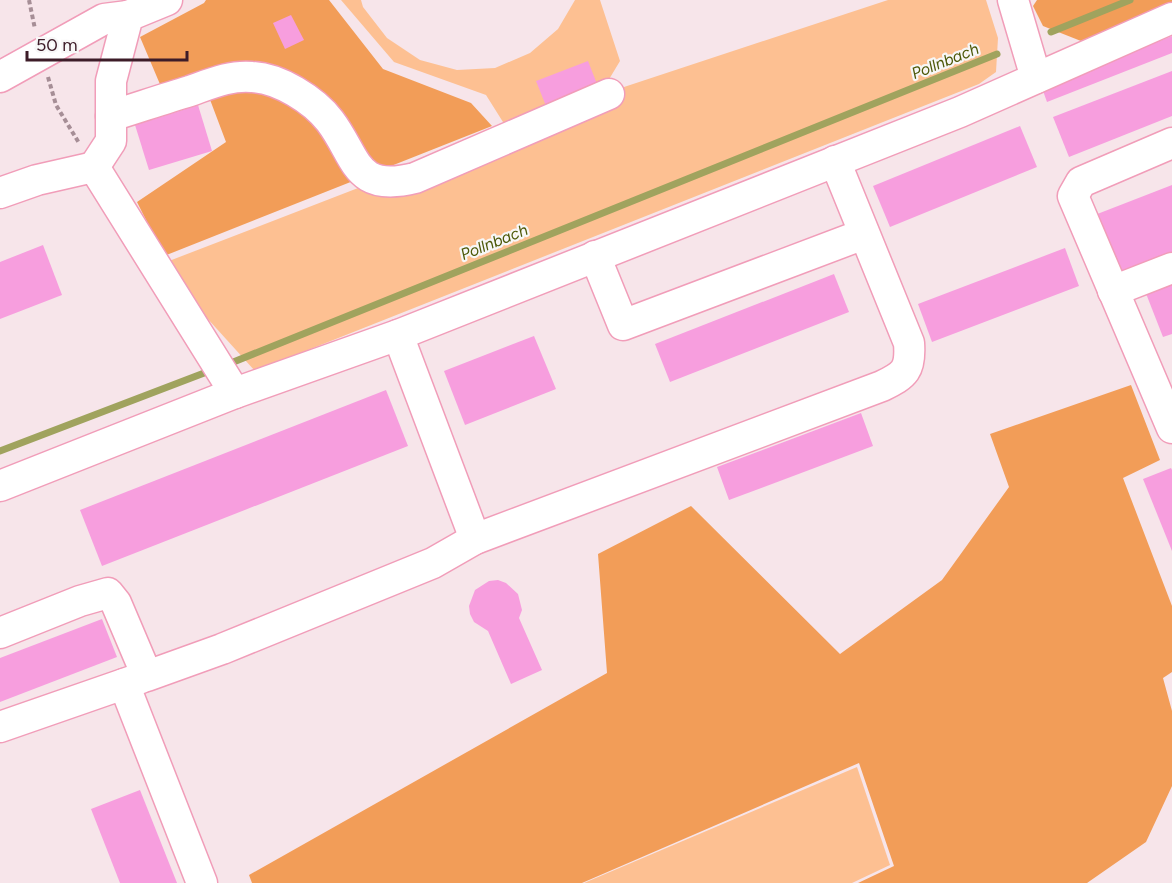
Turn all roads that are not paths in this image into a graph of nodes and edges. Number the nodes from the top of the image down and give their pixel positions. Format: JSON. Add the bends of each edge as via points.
{"nodes":[{"id":1,"x":167,"y":0,"type":"edge"},
{"id":2,"x":1012,"y":0,"type":"edge"},
{"id":3,"x":121,"y":8,"type":"edge"},
{"id":4,"x":1172,"y":18,"type":"edge"},
{"id":5,"x":0,"y":77,"type":"edge"},
{"id":6,"x":1036,"y":78,"type":"junction"},
{"id":7,"x":609,"y":94,"type":"dead end"},
{"id":8,"x":111,"y":116,"type":"junction"},
{"id":9,"x":1172,"y":143,"type":"edge"},
{"id":10,"x":835,"y":161,"type":"junction"},
{"id":11,"x":94,"y":167,"type":"junction"},
{"id":12,"x":0,"y":193,"type":"edge"},
{"id":13,"x":864,"y":234,"type":"junction"},
{"id":14,"x":595,"y":256,"type":"junction"},
{"id":15,"x":1172,"y":268,"type":"edge"},
{"id":16,"x":1113,"y":291,"type":"junction"},
{"id":17,"x":398,"y":335,"type":"junction"},
{"id":18,"x":1161,"y":370,"type":"edge"},
{"id":19,"x":235,"y":393,"type":"junction"},
{"id":20,"x":1172,"y":428,"type":"edge"},
{"id":21,"x":0,"y":486,"type":"edge"},
{"id":22,"x":476,"y":539,"type":"junction"},
{"id":23,"x":0,"y":633,"type":"edge"},
{"id":24,"x":136,"y":680,"type":"junction"},
{"id":25,"x":0,"y":727,"type":"edge"},
{"id":26,"x":202,"y":883,"type":"edge"}],
"edges":[{"from":1,"to":3,"type":"street"},
{"from":2,"to":6,"type":"street"},
{"from":3,"to":5,"type":"street"},
{"from":3,"to":8,"type":"street","via":[[111,81]]},
{"from":4,"to":6,"type":"street"},
{"from":6,"to":10,"type":"street"},
{"from":7,"to":8,"type":"street","via":[[395,183],[372,178],[359,170],[318,108],[275,82],[255,77],[233,77]]},
{"from":8,"to":11,"type":"street","via":[[111,141]]},
{"from":9,"to":16,"type":"street","via":[[1081,182],[1073,196]]},
{"from":10,"to":13,"type":"street"},
{"from":10,"to":14,"type":"street"},
{"from":11,"to":12,"type":"street"},
{"from":11,"to":19,"type":"street"},
{"from":13,"to":14,"type":"street","via":[[623,325]]},
{"from":13,"to":22,"type":"street","via":[[909,343],[910,360],[901,377]]},
{"from":14,"to":17,"type":"street"},
{"from":15,"to":16,"type":"street"},
{"from":16,"to":18,"type":"street"},
{"from":17,"to":19,"type":"street"},
{"from":17,"to":22,"type":"street"},
{"from":18,"to":20,"type":"street"},
{"from":19,"to":21,"type":"street"},
{"from":22,"to":24,"type":"street","via":[[434,563]]},
{"from":23,"to":24,"type":"street","via":[[108,593],[116,603]]},
{"from":24,"to":25,"type":"street"},
{"from":24,"to":26,"type":"street"}]}
